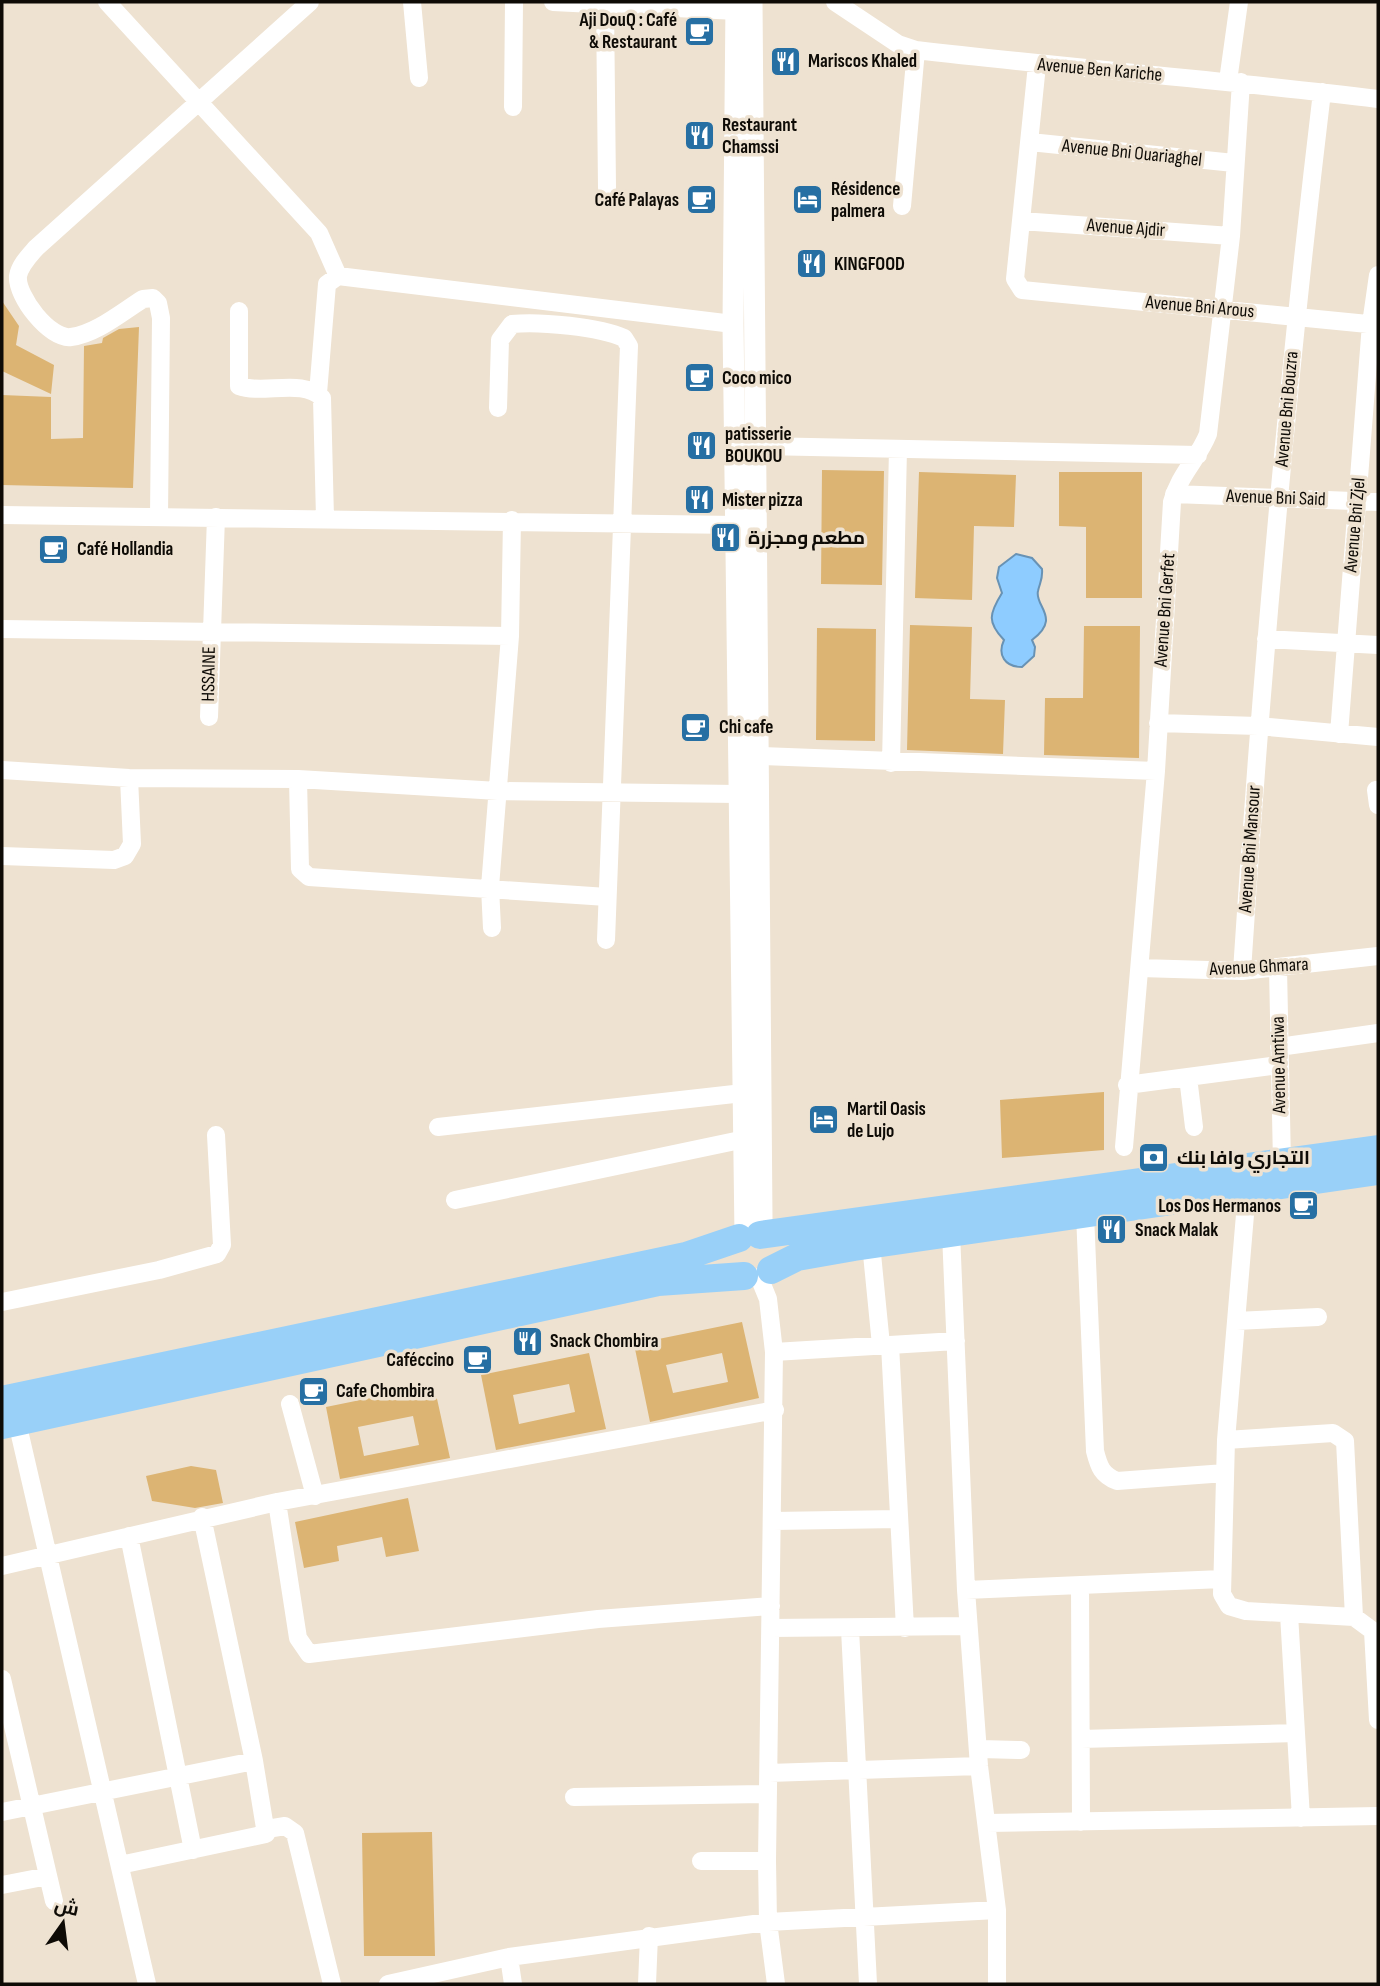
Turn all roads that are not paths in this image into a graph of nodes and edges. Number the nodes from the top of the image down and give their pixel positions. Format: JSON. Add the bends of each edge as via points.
{"nodes":[{"id":1,"x":107,"y":2,"type":"edge"},
{"id":2,"x":310,"y":2,"type":"edge"},
{"id":3,"x":412,"y":2,"type":"edge"},
{"id":4,"x":514,"y":2,"type":"edge"},
{"id":5,"x":553,"y":2,"type":"edge"},
{"id":6,"x":835,"y":2,"type":"edge"},
{"id":7,"x":1239,"y":2,"type":"edge"},
{"id":8,"x":605,"y":4,"type":"junction"},
{"id":9,"x":742,"y":5,"type":"edge"},
{"id":10,"x":916,"y":50,"type":"junction"},
{"id":11,"x":1037,"y":65,"type":"junction"},
{"id":12,"x":419,"y":78,"type":"dead end"},
{"id":13,"x":1235,"y":82,"type":"junction"},
{"id":14,"x":1322,"y":92,"type":"junction"},
{"id":15,"x":1378,"y":99,"type":"edge"},
{"id":16,"x":201,"y":100,"type":"junction"},
{"id":17,"x":513,"y":107,"type":"dead end"},
{"id":18,"x":1030,"y":142,"type":"junction"},
{"id":19,"x":1234,"y":163,"type":"junction"},
{"id":20,"x":607,"y":188,"type":"dead end"},
{"id":21,"x":902,"y":206,"type":"dead end"},
{"id":22,"x":1021,"y":221,"type":"junction"},
{"id":23,"x":1231,"y":236,"type":"junction"},
{"id":24,"x":1378,"y":275,"type":"edge"},
{"id":25,"x":338,"y":276,"type":"junction"},
{"id":26,"x":10,"y":279,"type":"edge"},
{"id":27,"x":1223,"y":309,"type":"junction"},
{"id":28,"x":239,"y":311,"type":"dead end"},
{"id":29,"x":1295,"y":315,"type":"junction"},
{"id":30,"x":733,"y":324,"type":"junction"},
{"id":31,"x":1375,"y":325,"type":"edge"},
{"id":32,"x":318,"y":393,"type":"junction"},
{"id":33,"x":498,"y":408,"type":"dead end"},
{"id":34,"x":756,"y":446,"type":"junction"},
{"id":35,"x":898,"y":449,"type":"junction"},
{"id":36,"x":1198,"y":455,"type":"junction"},
{"id":37,"x":1174,"y":494,"type":"junction"},
{"id":38,"x":1280,"y":498,"type":"junction"},
{"id":39,"x":1357,"y":501,"type":"junction"},
{"id":40,"x":1378,"y":502,"type":"edge"},
{"id":41,"x":2,"y":515,"type":"edge"},
{"id":42,"x":159,"y":517,"type":"junction"},
{"id":43,"x":216,"y":517,"type":"junction"},
{"id":44,"x":325,"y":518,"type":"junction"},
{"id":45,"x":512,"y":520,"type":"junction"},
{"id":46,"x":623,"y":523,"type":"junction"},
{"id":47,"x":737,"y":526,"type":"junction"},
{"id":48,"x":2,"y":629,"type":"edge"},
{"id":49,"x":210,"y":631,"type":"junction"},
{"id":50,"x":510,"y":636,"type":"junction"},
{"id":51,"x":1266,"y":639,"type":"junction"},
{"id":52,"x":1346,"y":644,"type":"junction"},
{"id":53,"x":1378,"y":645,"type":"edge"},
{"id":54,"x":209,"y":717,"type":"dead end"},
{"id":55,"x":1158,"y":723,"type":"junction"},
{"id":56,"x":1258,"y":726,"type":"junction"},
{"id":57,"x":1339,"y":734,"type":"junction"},
{"id":58,"x":1378,"y":737,"type":"edge"},
{"id":59,"x":760,"y":756,"type":"junction"},
{"id":60,"x":891,"y":763,"type":"junction"},
{"id":61,"x":2,"y":770,"type":"edge"},
{"id":62,"x":1156,"y":771,"type":"junction"},
{"id":63,"x":128,"y":778,"type":"junction"},
{"id":64,"x":298,"y":779,"type":"junction"},
{"id":65,"x":498,"y":790,"type":"junction"},
{"id":66,"x":613,"y":793,"type":"junction"},
{"id":67,"x":738,"y":794,"type":"junction"},
{"id":68,"x":2,"y":856,"type":"edge"},
{"id":69,"x":490,"y":887,"type":"junction"},
{"id":70,"x":607,"y":897,"type":"junction"},
{"id":71,"x":492,"y":928,"type":"dead end"},
{"id":72,"x":606,"y":940,"type":"dead end"},
{"id":73,"x":1378,"y":956,"type":"edge"},
{"id":74,"x":1140,"y":968,"type":"junction"},
{"id":75,"x":1278,"y":968,"type":"junction"},
{"id":76,"x":1242,"y":971,"type":"junction"},
{"id":77,"x":1378,"y":1033,"type":"edge"},
{"id":78,"x":1279,"y":1056,"type":"junction"},
{"id":79,"x":1188,"y":1077,"type":"junction"},
{"id":80,"x":1127,"y":1085,"type":"junction"},
{"id":81,"x":743,"y":1093,"type":"junction"},
{"id":82,"x":438,"y":1127,"type":"dead end"},
{"id":83,"x":1194,"y":1127,"type":"dead end"},
{"id":84,"x":216,"y":1135,"type":"dead end"},
{"id":85,"x":745,"y":1139,"type":"junction"},
{"id":86,"x":1124,"y":1147,"type":"dead end"},
{"id":87,"x":1378,"y":1149,"type":"edge"},
{"id":88,"x":1282,"y":1163,"type":"junction"},
{"id":89,"x":1378,"y":1171,"type":"edge"},
{"id":90,"x":1247,"y":1191,"type":"junction"},
{"id":91,"x":455,"y":1200,"type":"dead end"},
{"id":92,"x":1085,"y":1214,"type":"junction"},
{"id":93,"x":951,"y":1233,"type":"junction"},
{"id":94,"x":751,"y":1236,"type":"junction"},
{"id":95,"x":872,"y":1244,"type":"junction"},
{"id":96,"x":758,"y":1274,"type":"junction"},
{"id":97,"x":2,"y":1302,"type":"edge"},
{"id":98,"x":1318,"y":1317,"type":"dead end"},
{"id":99,"x":1236,"y":1321,"type":"junction"},
{"id":100,"x":956,"y":1341,"type":"junction"},
{"id":101,"x":885,"y":1345,"type":"junction"},
{"id":102,"x":774,"y":1352,"type":"junction"},
{"id":103,"x":290,"y":1404,"type":"dead end"},
{"id":104,"x":775,"y":1410,"type":"junction"},
{"id":105,"x":7,"y":1415,"type":"edge"},
{"id":106,"x":1226,"y":1440,"type":"junction"},
{"id":107,"x":1225,"y":1473,"type":"junction"},
{"id":108,"x":315,"y":1496,"type":"junction"},
{"id":109,"x":277,"y":1502,"type":"junction"},
{"id":110,"x":202,"y":1517,"type":"junction"},
{"id":111,"x":898,"y":1519,"type":"junction"},
{"id":112,"x":773,"y":1521,"type":"junction"},
{"id":113,"x":129,"y":1536,"type":"junction"},
{"id":114,"x":48,"y":1558,"type":"junction"},
{"id":115,"x":2,"y":1566,"type":"edge"},
{"id":116,"x":1223,"y":1579,"type":"junction"},
{"id":117,"x":1080,"y":1585,"type":"junction"},
{"id":118,"x":965,"y":1590,"type":"junction"},
{"id":119,"x":771,"y":1606,"type":"junction"},
{"id":120,"x":1289,"y":1614,"type":"junction"},
{"id":121,"x":1354,"y":1617,"type":"junction"},
{"id":122,"x":968,"y":1626,"type":"junction"},
{"id":123,"x":771,"y":1628,"type":"junction"},
{"id":124,"x":905,"y":1628,"type":"junction"},
{"id":125,"x":850,"y":1629,"type":"junction"},
{"id":126,"x":2,"y":1679,"type":"edge"},
{"id":127,"x":5,"y":1713,"type":"edge"},
{"id":128,"x":1378,"y":1720,"type":"edge"},
{"id":129,"x":1296,"y":1733,"type":"junction"},
{"id":130,"x":1081,"y":1739,"type":"junction"},
{"id":131,"x":1021,"y":1750,"type":"dead end"},
{"id":132,"x":980,"y":1758,"type":"junction"},
{"id":133,"x":254,"y":1761,"type":"junction"},
{"id":134,"x":856,"y":1770,"type":"junction"},
{"id":135,"x":769,"y":1773,"type":"junction"},
{"id":136,"x":177,"y":1779,"type":"junction"},
{"id":137,"x":102,"y":1794,"type":"junction"},
{"id":138,"x":768,"y":1794,"type":"junction"},
{"id":139,"x":574,"y":1797,"type":"dead end"},
{"id":140,"x":32,"y":1807,"type":"junction"},
{"id":141,"x":2,"y":1812,"type":"edge"},
{"id":142,"x":1378,"y":1816,"type":"edge"},
{"id":143,"x":1301,"y":1818,"type":"junction"},
{"id":144,"x":1081,"y":1822,"type":"junction"},
{"id":145,"x":987,"y":1823,"type":"junction"},
{"id":146,"x":267,"y":1829,"type":"junction"},
{"id":147,"x":193,"y":1850,"type":"junction"},
{"id":148,"x":701,"y":1861,"type":"dead end"},
{"id":149,"x":767,"y":1861,"type":"junction"},
{"id":150,"x":120,"y":1865,"type":"junction"},
{"id":151,"x":48,"y":1876,"type":"junction"},
{"id":152,"x":2,"y":1885,"type":"edge"},
{"id":153,"x":54,"y":1901,"type":"dead end"},
{"id":154,"x":997,"y":1910,"type":"junction"},
{"id":155,"x":862,"y":1915,"type":"junction"},
{"id":156,"x":768,"y":1922,"type":"junction"},
{"id":157,"x":649,"y":1937,"type":"junction"},
{"id":158,"x":509,"y":1957,"type":"junction"},
{"id":159,"x":147,"y":1984,"type":"edge"},
{"id":160,"x":332,"y":1984,"type":"edge"},
{"id":161,"x":388,"y":1984,"type":"edge"},
{"id":162,"x":513,"y":1984,"type":"edge"},
{"id":163,"x":647,"y":1984,"type":"edge"},
{"id":164,"x":776,"y":1984,"type":"edge"},
{"id":165,"x":868,"y":1984,"type":"edge"},
{"id":166,"x":997,"y":1984,"type":"edge"}],
"edges":[{"from":1,"to":16,"type":"street"},
{"from":2,"to":16,"type":"street"},
{"from":3,"to":12,"type":"street"},
{"from":4,"to":17,"type":"street"},
{"from":5,"to":8,"type":"street"},
{"from":6,"to":10,"type":"street","name":"Avenue Ben Kariche","via":[[898,44]]},
{"from":7,"to":13,"type":"street","name":"Avenue Bni Gerfet"},
{"from":8,"to":9,"type":"street"},
{"from":8,"to":20,"type":"street"},
{"from":9,"to":30,"type":"street"},
{"from":9,"to":34,"type":"street"},
{"from":10,"to":11,"type":"street","name":"Avenue Ben Kariche"},
{"from":10,"to":21,"type":"street"},
{"from":11,"to":13,"type":"street","name":"Avenue Ben Kariche"},
{"from":11,"to":18,"type":"street"},
{"from":13,"to":14,"type":"street","name":"Avenue Ben Kariche"},
{"from":13,"to":19,"type":"street","name":"Avenue Bni Gerfet"},
{"from":14,"to":15,"type":"street","name":"Avenue Ben Kariche"},
{"from":14,"to":29,"type":"street","name":"Avenue Bni Bouzra"},
{"from":16,"to":25,"type":"street","via":[[319,233]]},
{"from":16,"to":26,"type":"street","via":[[36,248]]},
{"from":18,"to":19,"type":"street","name":"Avenue Bni Ouariaghel"},
{"from":18,"to":22,"type":"street"},
{"from":19,"to":23,"type":"street","name":"Avenue Bni Gerfet"},
{"from":22,"to":23,"type":"street","name":"Avenue Ajdir"},
{"from":22,"to":27,"type":"street","name":"Avenue Bni Arous","via":[[1015,279],[1022,290]]},
{"from":23,"to":27,"type":"street","name":"Avenue Bni Gerfet"},
{"from":24,"to":31,"type":"street","name":"Avenue Bni Zjel"},
{"from":25,"to":30,"type":"street"},
{"from":25,"to":32,"type":"street","via":[[327,284],[324,300]]},
{"from":26,"to":42,"type":"street","via":[[61,337],[84,333],[143,299],[153,298],[158,303]]},
{"from":27,"to":29,"type":"street","name":"Avenue Bni Arous"},
{"from":27,"to":36,"type":"street","name":"Avenue Bni Gerfet","via":[[1208,434]]},
{"from":28,"to":32,"type":"street","via":[[239,386]]},
{"from":29,"to":31,"type":"street","name":"Avenue Bni Arous"},
{"from":29,"to":38,"type":"street","name":"Avenue Bni Bouzra"},
{"from":30,"to":47,"type":"street"},
{"from":31,"to":39,"type":"street","name":"Avenue Bni Zjel"},
{"from":32,"to":44,"type":"street","via":[[324,418]]},
{"from":33,"to":46,"type":"street","via":[[500,340],[512,324],[526,322],[624,338],[629,346]]},
{"from":34,"to":35,"type":"street"},
{"from":34,"to":59,"type":"street"},
{"from":35,"to":36,"type":"street"},
{"from":35,"to":60,"type":"street"},
{"from":36,"to":37,"type":"street","name":"Avenue Bni Gerfet"},
{"from":37,"to":38,"type":"street","name":"Avenue Bni Said"},
{"from":37,"to":55,"type":"street","name":"Avenue Bni Gerfet"},
{"from":38,"to":39,"type":"street","name":"Avenue Bni Said"},
{"from":38,"to":51,"type":"street","name":"Avenue Bni Bouzra"},
{"from":39,"to":40,"type":"street","name":"Avenue Bni Said"},
{"from":39,"to":52,"type":"street","name":"Avenue Bni Zjel"},
{"from":41,"to":42,"type":"street"},
{"from":42,"to":43,"type":"street"},
{"from":43,"to":44,"type":"street"},
{"from":43,"to":49,"type":"street","name":"HSSAINE"},
{"from":44,"to":45,"type":"street"},
{"from":45,"to":46,"type":"street"},
{"from":45,"to":50,"type":"street"},
{"from":46,"to":47,"type":"street"},
{"from":46,"to":66,"type":"street"},
{"from":47,"to":67,"type":"street"},
{"from":48,"to":49,"type":"street"},
{"from":49,"to":50,"type":"street"},
{"from":49,"to":54,"type":"street","name":"HSSAINE"},
{"from":50,"to":65,"type":"street"},
{"from":51,"to":52,"type":"street"},
{"from":51,"to":56,"type":"street","name":"Avenue Bni Bouzra"},
{"from":52,"to":53,"type":"street"},
{"from":52,"to":57,"type":"street","name":"Avenue Bni Zjel"},
{"from":55,"to":56,"type":"street"},
{"from":55,"to":62,"type":"street","name":"Avenue Bni Gerfet"},
{"from":56,"to":57,"type":"street"},
{"from":56,"to":76,"type":"street","name":"Avenue Bni Mansour"},
{"from":57,"to":58,"type":"street"},
{"from":59,"to":60,"type":"street"},
{"from":59,"to":94,"type":"street","via":[[762,1218]]},
{"from":60,"to":62,"type":"street"},
{"from":61,"to":63,"type":"street"},
{"from":62,"to":74,"type":"street","name":"Avenue Bni Gerfet"},
{"from":63,"to":64,"type":"street"},
{"from":63,"to":68,"type":"street","via":[[132,844],[125,856],[114,860]]},
{"from":64,"to":65,"type":"street"},
{"from":64,"to":69,"type":"street","via":[[300,869],[309,877]]},
{"from":65,"to":66,"type":"street"},
{"from":65,"to":69,"type":"street"},
{"from":66,"to":67,"type":"street"},
{"from":66,"to":70,"type":"street"},
{"from":67,"to":81,"type":"street"},
{"from":69,"to":70,"type":"street"},
{"from":69,"to":71,"type":"street"},
{"from":70,"to":72,"type":"street"},
{"from":73,"to":75,"type":"street","name":"Avenue Ghmara"},
{"from":74,"to":76,"type":"street","name":"Avenue Ghmara"},
{"from":74,"to":80,"type":"street","name":"Avenue Bni Gerfet"},
{"from":75,"to":76,"type":"street","name":"Avenue Ghmara"},
{"from":75,"to":78,"type":"street","name":"Avenue Amtiwa"},
{"from":77,"to":78,"type":"street"},
{"from":78,"to":79,"type":"street"},
{"from":78,"to":88,"type":"street","name":"Avenue Amtiwa"},
{"from":79,"to":80,"type":"street"},
{"from":79,"to":83,"type":"street"},
{"from":80,"to":86,"type":"street","name":"Avenue Bni Gerfet"},
{"from":81,"to":82,"type":"street"},
{"from":81,"to":85,"type":"street"},
{"from":84,"to":97,"type":"street","via":[[222,1245],[217,1254]]},
{"from":85,"to":91,"type":"street"},
{"from":85,"to":94,"type":"street"},
{"from":87,"to":88,"type":"main road"},
{"from":88,"to":94,"type":"main road"},
{"from":89,"to":90,"type":"main road"},
{"from":90,"to":92,"type":"main road"},
{"from":90,"to":99,"type":"street"},
{"from":92,"to":93,"type":"main road"},
{"from":92,"to":107,"type":"street","via":[[1095,1451],[1104,1476],[1117,1481]]},
{"from":93,"to":95,"type":"main road"},
{"from":93,"to":100,"type":"street"},
{"from":94,"to":96,"type":"main road","via":[[775,1250]]},
{"from":94,"to":96,"type":"main road","via":[[734,1244],[731,1259]]},
{"from":94,"to":105,"type":"main road","via":[[686,1256]]},
{"from":95,"to":96,"type":"main road","via":[[797,1257]]},
{"from":95,"to":101,"type":"street"},
{"from":96,"to":102,"type":"street","via":[[768,1298]]},
{"from":96,"to":105,"type":"main road","via":[[658,1282]]},
{"from":98,"to":99,"type":"street"},
{"from":99,"to":106,"type":"street"},
{"from":100,"to":101,"type":"street"},
{"from":100,"to":118,"type":"street"},
{"from":101,"to":102,"type":"street"},
{"from":101,"to":111,"type":"street"},
{"from":102,"to":104,"type":"street"},
{"from":103,"to":108,"type":"street"},
{"from":104,"to":108,"type":"street"},
{"from":104,"to":112,"type":"street"},
{"from":105,"to":114,"type":"street"},
{"from":106,"to":107,"type":"street"},
{"from":106,"to":121,"type":"street","via":[[1333,1433],[1345,1441]]},
{"from":107,"to":116,"type":"street"},
{"from":108,"to":109,"type":"street"},
{"from":109,"to":110,"type":"street"},
{"from":109,"to":119,"type":"street","via":[[298,1638],[309,1654],[598,1619]]},
{"from":110,"to":113,"type":"street"},
{"from":110,"to":133,"type":"street"},
{"from":111,"to":112,"type":"street"},
{"from":111,"to":124,"type":"street"},
{"from":112,"to":119,"type":"street"},
{"from":113,"to":114,"type":"street"},
{"from":113,"to":136,"type":"street"},
{"from":114,"to":115,"type":"street"},
{"from":114,"to":137,"type":"street"},
{"from":116,"to":117,"type":"street"},
{"from":116,"to":120,"type":"street","via":[[1222,1594],[1229,1606]]},
{"from":117,"to":118,"type":"street"},
{"from":117,"to":130,"type":"street"},
{"from":118,"to":122,"type":"street"},
{"from":119,"to":123,"type":"street"},
{"from":120,"to":121,"type":"street"},
{"from":120,"to":129,"type":"street"},
{"from":121,"to":128,"type":"street","via":[[1373,1631]]},
{"from":122,"to":124,"type":"street"},
{"from":122,"to":132,"type":"street"},
{"from":123,"to":125,"type":"street"},
{"from":123,"to":135,"type":"street"},
{"from":124,"to":125,"type":"street"},
{"from":125,"to":134,"type":"street"},
{"from":126,"to":127,"type":"street"},
{"from":127,"to":140,"type":"street"},
{"from":129,"to":130,"type":"street"},
{"from":129,"to":143,"type":"street"},
{"from":130,"to":144,"type":"street"},
{"from":131,"to":132,"type":"street"},
{"from":132,"to":134,"type":"street"},
{"from":132,"to":145,"type":"street"},
{"from":133,"to":136,"type":"street"},
{"from":133,"to":146,"type":"street"},
{"from":134,"to":135,"type":"street"},
{"from":134,"to":155,"type":"street"},
{"from":135,"to":138,"type":"street"},
{"from":136,"to":137,"type":"street"},
{"from":136,"to":147,"type":"street"},
{"from":137,"to":140,"type":"street"},
{"from":137,"to":150,"type":"street"},
{"from":138,"to":139,"type":"street"},
{"from":138,"to":149,"type":"street"},
{"from":140,"to":141,"type":"street"},
{"from":140,"to":151,"type":"street"},
{"from":142,"to":143,"type":"street"},
{"from":143,"to":144,"type":"street"},
{"from":144,"to":145,"type":"street"},
{"from":145,"to":154,"type":"street"},
{"from":146,"to":147,"type":"street","via":[[261,1836]]},
{"from":146,"to":160,"type":"street","via":[[285,1826],[295,1833]]},
{"from":147,"to":150,"type":"street"},
{"from":148,"to":149,"type":"street"},
{"from":149,"to":156,"type":"street"},
{"from":150,"to":159,"type":"street"},
{"from":151,"to":152,"type":"street"},
{"from":151,"to":153,"type":"street"},
{"from":154,"to":155,"type":"street"},
{"from":154,"to":166,"type":"street"},
{"from":155,"to":156,"type":"street"},
{"from":155,"to":165,"type":"street"},
{"from":156,"to":157,"type":"street"},
{"from":156,"to":164,"type":"street"},
{"from":157,"to":158,"type":"street"},
{"from":157,"to":163,"type":"street"},
{"from":158,"to":161,"type":"street"},
{"from":158,"to":162,"type":"street"}]}
